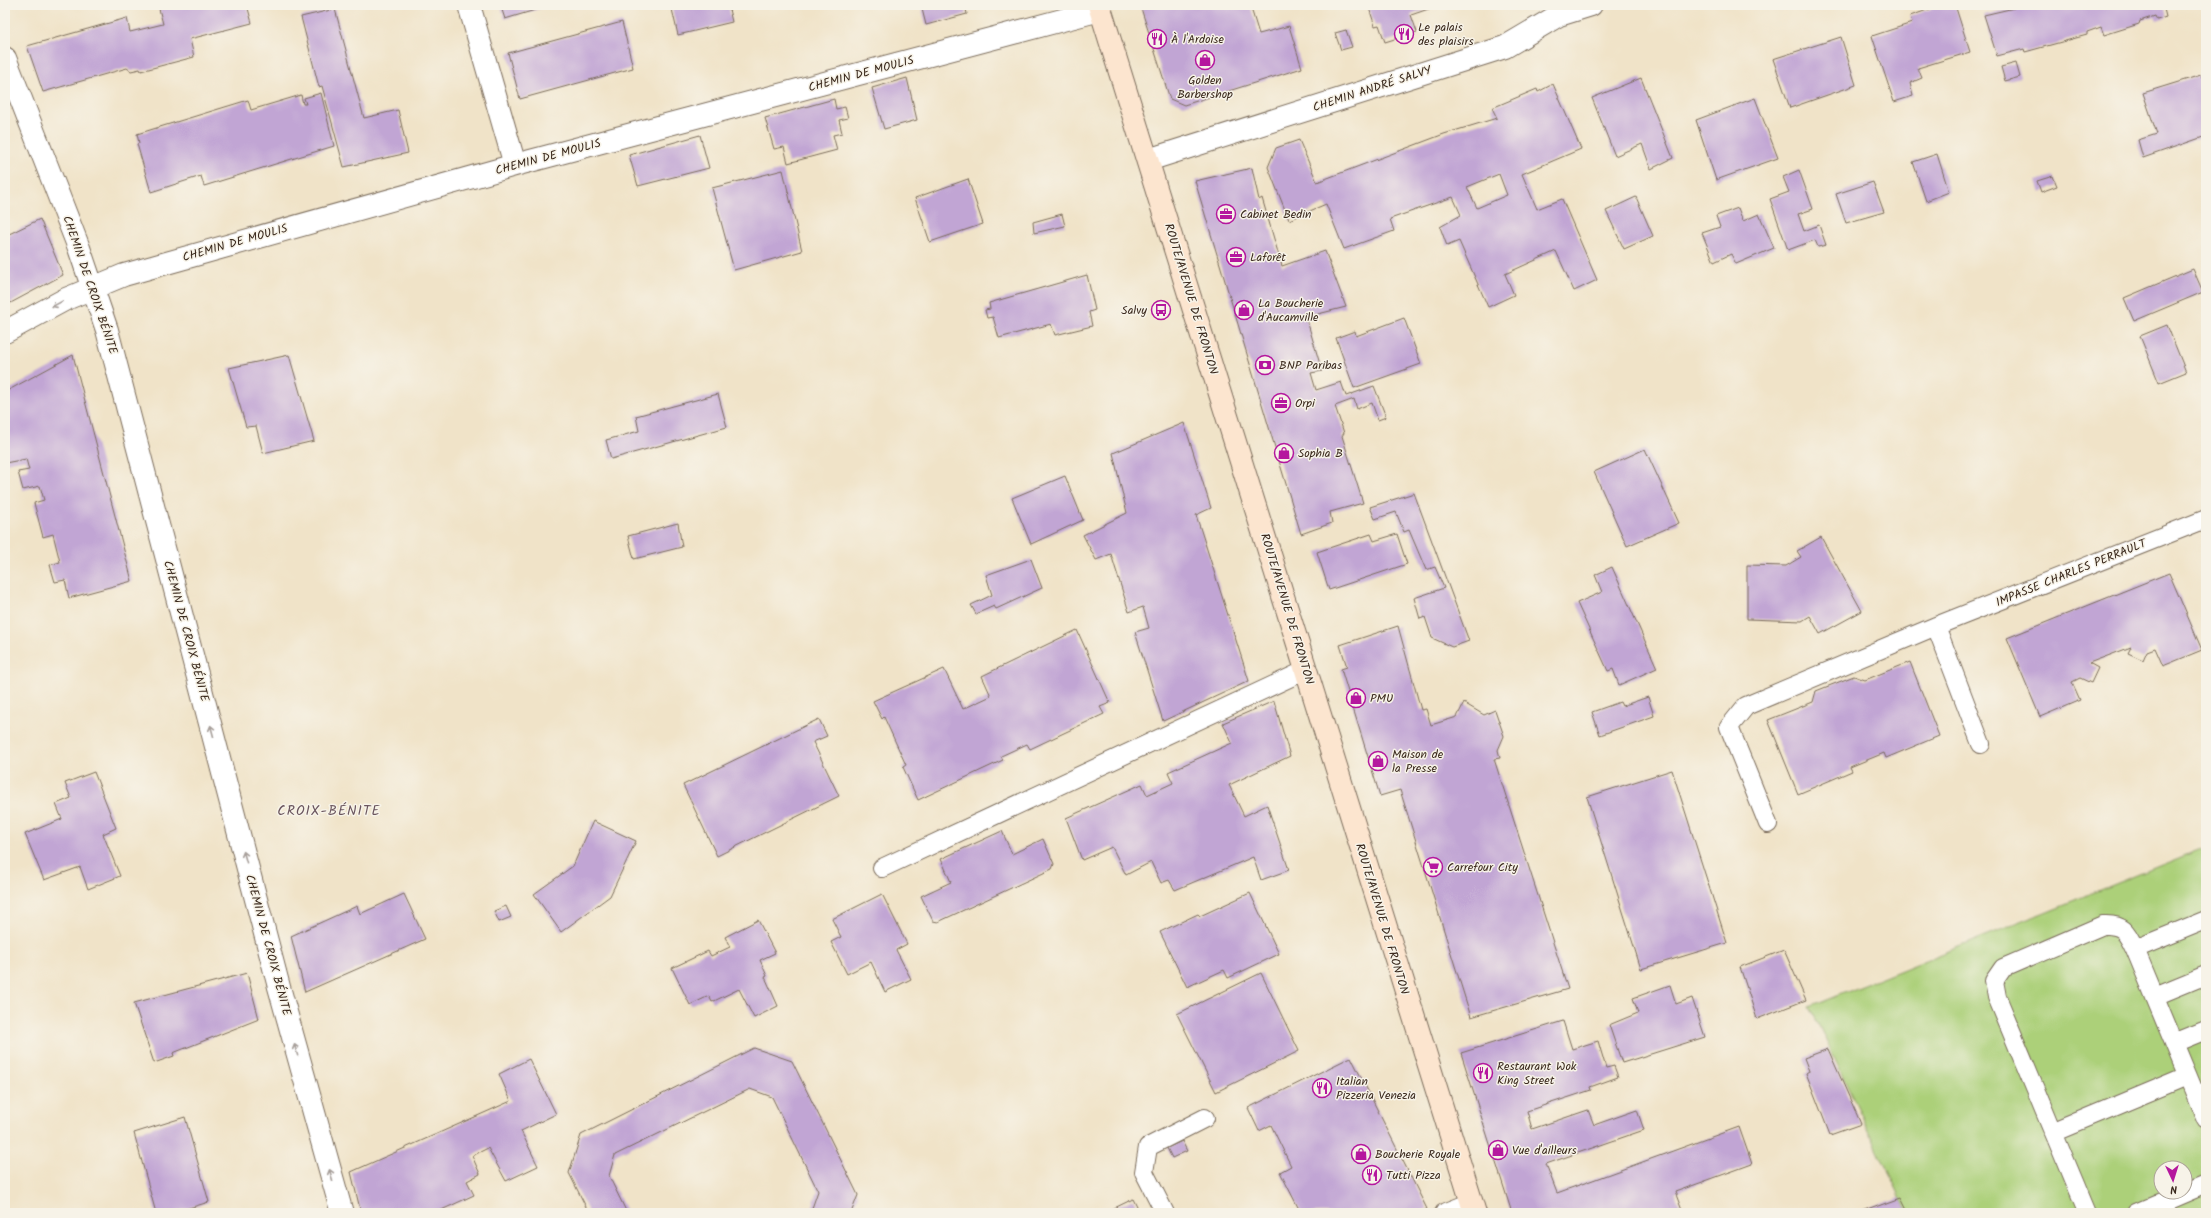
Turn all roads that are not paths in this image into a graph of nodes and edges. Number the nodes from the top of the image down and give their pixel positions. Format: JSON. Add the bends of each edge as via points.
{"nodes":[{"id":1,"x":469,"y":5,"type":"edge"},
{"id":2,"x":1591,"y":5,"type":"edge"},
{"id":3,"x":1100,"y":8,"type":"edge"},
{"id":4,"x":5,"y":58,"type":"edge"},
{"id":5,"x":1148,"y":160,"type":"junction"},
{"id":6,"x":515,"y":165,"type":"junction"},
{"id":7,"x":93,"y":287,"type":"junction"},
{"id":8,"x":5,"y":332,"type":"edge"},
{"id":9,"x":2206,"y":519,"type":"edge"},
{"id":10,"x":1936,"y":626,"type":"junction"},
{"id":11,"x":1306,"y":670,"type":"junction"},
{"id":12,"x":1981,"y":744,"type":"dead end"},
{"id":13,"x":1768,"y":824,"type":"dead end"},
{"id":14,"x":882,"y":868,"type":"dead end"},
{"id":15,"x":2206,"y":920,"type":"edge"},
{"id":16,"x":2135,"y":949,"type":"junction"},
{"id":17,"x":2206,"y":975,"type":"edge"},
{"id":18,"x":2154,"y":996,"type":"junction"},
{"id":19,"x":2206,"y":1030,"type":"edge"},
{"id":20,"x":2174,"y":1043,"type":"junction"},
{"id":21,"x":2195,"y":1082,"type":"edge"},
{"id":22,"x":1205,"y":1118,"type":"dead end"},
{"id":23,"x":2206,"y":1120,"type":"edge"},
{"id":24,"x":2053,"y":1132,"type":"junction"},
{"id":25,"x":2206,"y":1184,"type":"edge"},
{"id":26,"x":1474,"y":1208,"type":"edge"},
{"id":27,"x":342,"y":1213,"type":"edge"},
{"id":28,"x":1165,"y":1213,"type":"edge"},
{"id":29,"x":1444,"y":1213,"type":"edge"},
{"id":30,"x":2087,"y":1213,"type":"edge"},
{"id":31,"x":2138,"y":1213,"type":"edge"}],
"edges":[{"from":1,"to":6,"type":"street"},
{"from":2,"to":5,"type":"street","name":"CHEMIN ANDRÉ SALVY","via":[[1560,15],[1505,47]]},
{"from":3,"to":5,"type":"main road","name":"ROUTE/AVENUE DE FRONTON"},
{"from":3,"to":6,"type":"street","name":"CHEMIN DE MOULIS"},
{"from":4,"to":7,"type":"street","name":"CHEMIN DE CROIX BÉNITE"},
{"from":5,"to":11,"type":"main road","name":"ROUTE/AVENUE DE FRONTON"},
{"from":6,"to":7,"type":"street","name":"CHEMIN DE MOULIS","via":[[124,275]]},
{"from":7,"to":8,"type":"street","name":"CHEMIN DE MOULIS","one_way":true},
{"from":27,"to":7,"type":"street","name":"CHEMIN DE CROIX BÉNITE","one_way":true,"via":[[277,979],[107,330]]},
{"from":9,"to":10,"type":"lane","name":"IMPASSE CHARLES PERRAULT"},
{"from":10,"to":12,"type":"lane"},
{"from":10,"to":13,"type":"lane","name":"IMPASSE CHARLES PERRAULT","via":[[1746,706],[1729,727]]},
{"from":11,"to":14,"type":"lane"},
{"from":11,"to":26,"type":"main road","name":"ROUTE/AVENUE DE FRONTON"},
{"from":15,"to":16,"type":"lane"},
{"from":16,"to":18,"type":"lane"},
{"from":16,"to":24,"type":"lane","via":[[2121,927],[2113,924],[2103,925],[2003,968],[1994,981],[1997,997]]},
{"from":17,"to":18,"type":"lane"},
{"from":18,"to":20,"type":"lane"},
{"from":19,"to":20,"type":"lane"},
{"from":20,"to":21,"type":"lane"},
{"from":21,"to":23,"type":"lane"},
{"from":21,"to":24,"type":"lane"},
{"from":22,"to":28,"type":"lane","via":[[1148,1147],[1144,1172]]},
{"from":24,"to":30,"type":"lane"},
{"from":25,"to":31,"type":"lane"},
{"from":26,"to":29,"type":"lane"}]}
